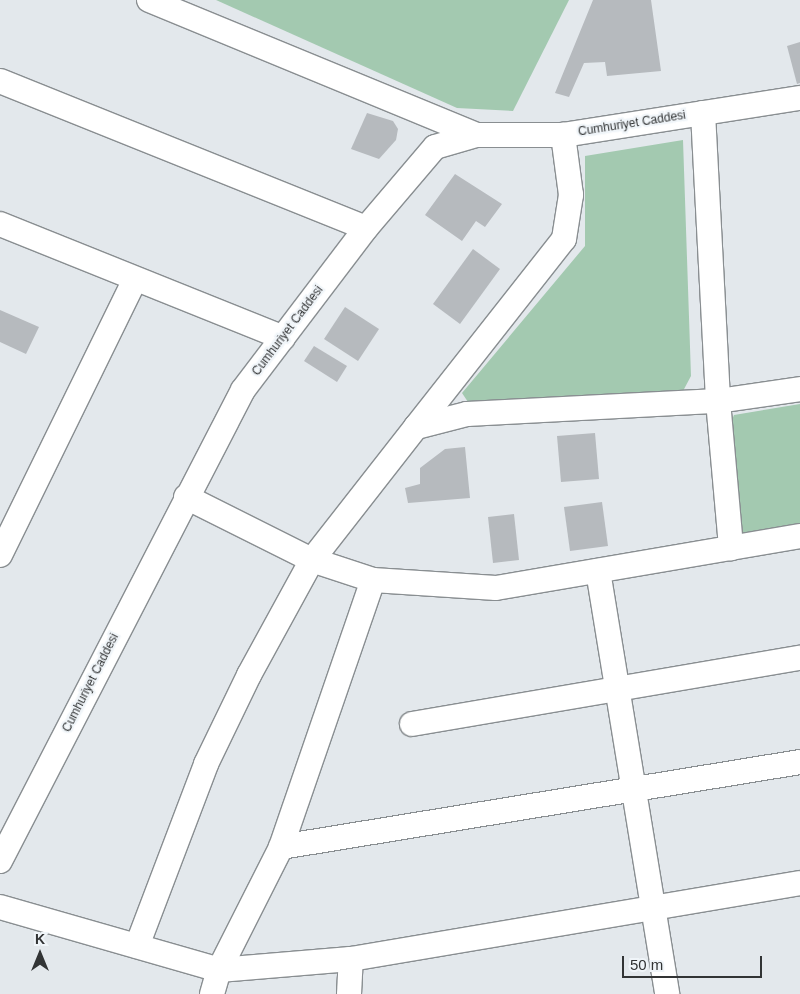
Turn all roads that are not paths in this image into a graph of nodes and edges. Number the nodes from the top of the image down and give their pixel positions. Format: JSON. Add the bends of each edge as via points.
{"nodes":[{"id":1,"x":150,"y":0,"type":"edge"},
{"id":2,"x":0,"y":81,"type":"edge"},
{"id":3,"x":800,"y":98,"type":"edge"},
{"id":4,"x":703,"y":113,"type":"junction"},
{"id":5,"x":476,"y":135,"type":"junction"},
{"id":6,"x":563,"y":135,"type":"junction"},
{"id":7,"x":366,"y":228,"type":"junction"},
{"id":8,"x":2,"y":230,"type":"edge"},
{"id":9,"x":135,"y":279,"type":"junction"},
{"id":10,"x":283,"y":338,"type":"junction"},
{"id":11,"x":800,"y":389,"type":"edge"},
{"id":12,"x":718,"y":401,"type":"junction"},
{"id":13,"x":416,"y":427,"type":"junction"},
{"id":14,"x":186,"y":496,"type":"junction"},
{"id":15,"x":800,"y":536,"type":"edge"},
{"id":16,"x":732,"y":548,"type":"junction"},
{"id":17,"x":0,"y":555,"type":"edge"},
{"id":18,"x":312,"y":560,"type":"junction"},
{"id":19,"x":598,"y":571,"type":"junction"},
{"id":20,"x":373,"y":580,"type":"junction"},
{"id":21,"x":800,"y":658,"type":"edge"},
{"id":22,"x":617,"y":689,"type":"junction"},
{"id":23,"x":412,"y":724,"type":"dead end"},
{"id":24,"x":800,"y":762,"type":"edge"},
{"id":25,"x":634,"y":789,"type":"junction"},
{"id":26,"x":281,"y":847,"type":"junction"},
{"id":27,"x":0,"y":861,"type":"edge"},
{"id":28,"x":800,"y":883,"type":"edge"},
{"id":29,"x":0,"y":907,"type":"edge"},
{"id":30,"x":653,"y":908,"type":"junction"},
{"id":31,"x":137,"y":946,"type":"junction"},
{"id":32,"x":351,"y":959,"type":"junction"},
{"id":33,"x":219,"y":970,"type":"junction"},
{"id":34,"x":212,"y":994,"type":"edge"},
{"id":35,"x":349,"y":994,"type":"edge"},
{"id":36,"x":667,"y":994,"type":"edge"}],
"edges":[{"from":1,"to":5,"type":"street"},
{"from":2,"to":7,"type":"street"},
{"from":3,"to":4,"type":"street","name":"Cumhuriyet Caddesi"},
{"from":4,"to":6,"type":"street","name":"Cumhuriyet Caddesi"},
{"from":4,"to":12,"type":"street"},
{"from":5,"to":6,"type":"street","name":"Cumhuriyet Caddesi"},
{"from":5,"to":7,"type":"street","name":"Cumhuriyet Caddesi","via":[[435,147]]},
{"from":6,"to":13,"type":"street","via":[[571,195],[564,239]]},
{"from":7,"to":10,"type":"street","name":"Cumhuriyet Caddesi"},
{"from":8,"to":9,"type":"street"},
{"from":9,"to":10,"type":"street"},
{"from":9,"to":17,"type":"street"},
{"from":10,"to":14,"type":"street","name":"Cumhuriyet Caddesi","via":[[243,390]]},
{"from":11,"to":12,"type":"street"},
{"from":12,"to":13,"type":"street","via":[[468,414]]},
{"from":12,"to":16,"type":"street"},
{"from":13,"to":18,"type":"street"},
{"from":14,"to":18,"type":"street"},
{"from":14,"to":27,"type":"street","name":"Cumhuriyet Caddesi"},
{"from":15,"to":16,"type":"street"},
{"from":16,"to":19,"type":"street"},
{"from":18,"to":20,"type":"street"},
{"from":18,"to":31,"type":"street","via":[[206,764]]},
{"from":19,"to":20,"type":"street","via":[[496,588]]},
{"from":19,"to":22,"type":"street"},
{"from":20,"to":26,"type":"street"},
{"from":21,"to":22,"type":"street"},
{"from":22,"to":23,"type":"street"},
{"from":22,"to":25,"type":"street"},
{"from":24,"to":25,"type":"street"},
{"from":25,"to":26,"type":"street"},
{"from":25,"to":30,"type":"street"},
{"from":26,"to":33,"type":"street"},
{"from":28,"to":30,"type":"street"},
{"from":29,"to":31,"type":"street"},
{"from":30,"to":32,"type":"street"},
{"from":30,"to":36,"type":"street"},
{"from":31,"to":33,"type":"street"},
{"from":32,"to":33,"type":"street"},
{"from":32,"to":35,"type":"street"},
{"from":33,"to":34,"type":"street"}]}
